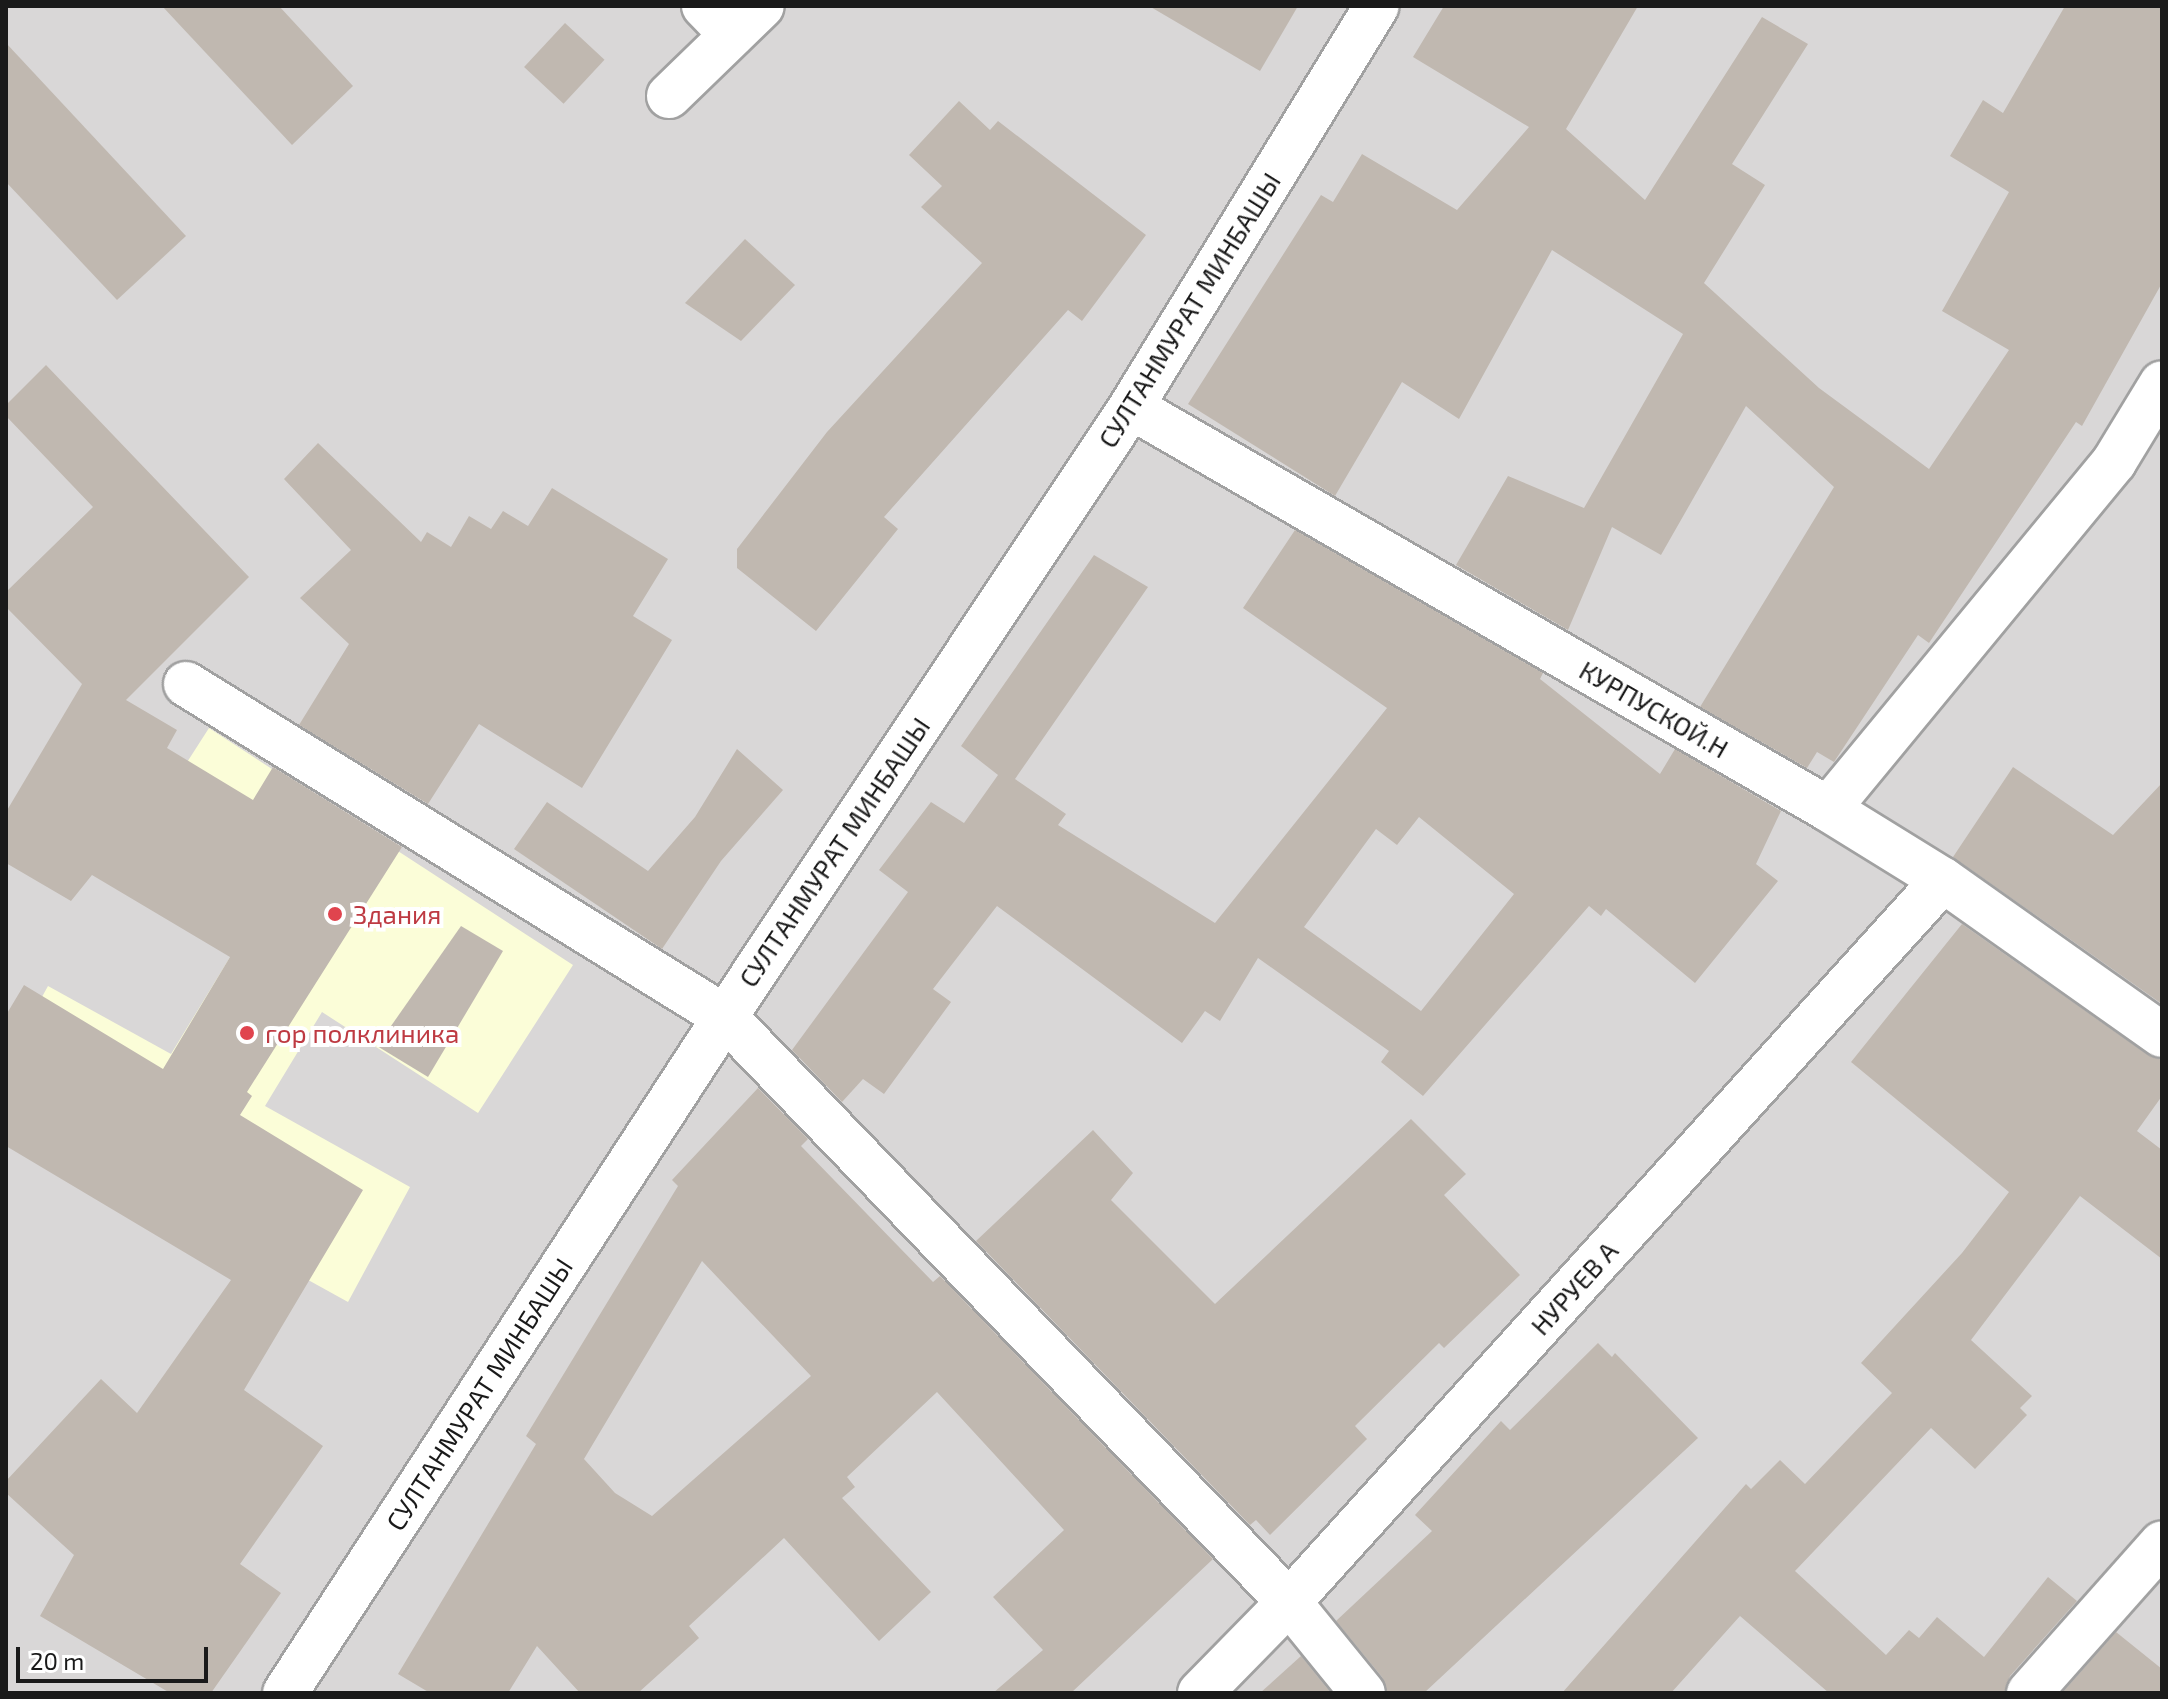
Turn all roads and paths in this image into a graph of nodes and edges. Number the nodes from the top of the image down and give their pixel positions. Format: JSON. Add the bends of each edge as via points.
{"nodes":[{"id":1,"x":1377,"y":6,"type":"edge"},
{"id":2,"x":733,"y":16,"type":"edge"},
{"id":3,"x":669,"y":96,"type":"dead end"},
{"id":4,"x":2162,"y":383,"type":"edge"},
{"id":5,"x":1131,"y":407,"type":"junction"},
{"id":6,"x":186,"y":684,"type":"dead end"},
{"id":7,"x":1828,"y":809,"type":"junction"},
{"id":8,"x":1943,"y":880,"type":"junction"},
{"id":9,"x":725,"y":1017,"type":"junction"},
{"id":10,"x":2162,"y":1035,"type":"edge"},
{"id":11,"x":2162,"y":1543,"type":"edge"},
{"id":12,"x":1289,"y":1602,"type":"junction"},
{"id":13,"x":285,"y":1693,"type":"edge"},
{"id":14,"x":1200,"y":1693,"type":"edge"},
{"id":15,"x":1363,"y":1693,"type":"edge"},
{"id":16,"x":2029,"y":1693,"type":"edge"}],
"edges":[{"from":1,"to":5,"type":"street","name":"СУЛТАНМУРАТ МИНБАШЫ"},
{"from":2,"to":3,"type":"street"},
{"from":4,"to":7,"type":"street","via":[[2114,462]]},
{"from":5,"to":7,"type":"street","name":"КУРПУСКОЙ.Н"},
{"from":5,"to":9,"type":"street","name":"СУЛТАНМУРАТ МИНБАШЫ"},
{"from":6,"to":9,"type":"street"},
{"from":7,"to":8,"type":"street","name":"КУРПУСКОЙ.Н"},
{"from":8,"to":10,"type":"street","name":"КУРПУСКОЙ.Н"},
{"from":8,"to":12,"type":"street","name":"НУРУЕВ А"},
{"from":9,"to":12,"type":"street"},
{"from":9,"to":13,"type":"street","name":"СУЛТАНМУРАТ МИНБАШЫ"},
{"from":11,"to":16,"type":"street"},
{"from":12,"to":14,"type":"street","name":"НУРУЕВ А"},
{"from":12,"to":15,"type":"street"}]}
